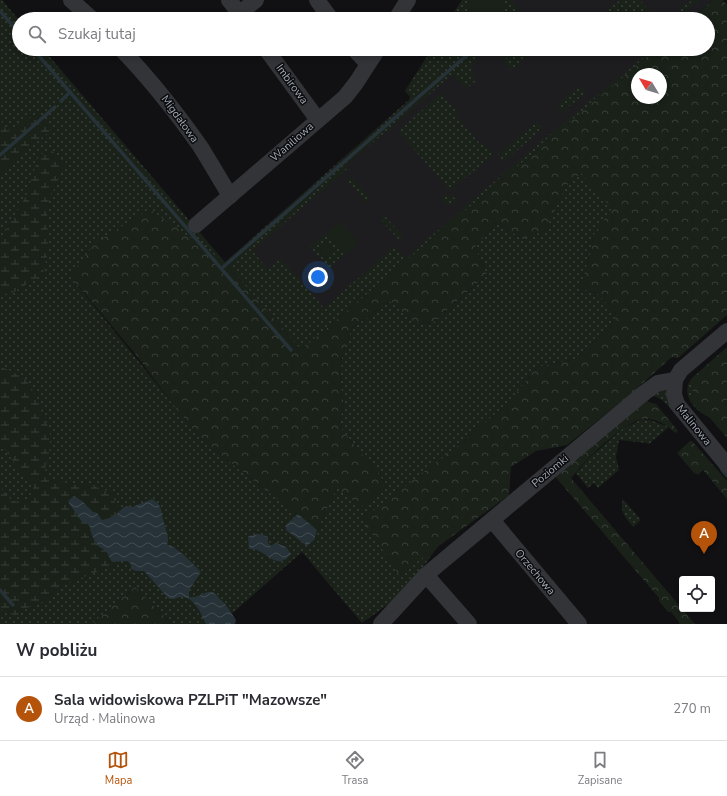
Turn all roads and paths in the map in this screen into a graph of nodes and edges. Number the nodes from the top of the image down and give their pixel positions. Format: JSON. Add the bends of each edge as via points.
{"nodes":[{"id":1,"x":71,"y":0,"type":"edge"},
{"id":2,"x":228,"y":0,"type":"edge"},
{"id":3,"x":256,"y":0,"type":"edge"},
{"id":4,"x":317,"y":0,"type":"edge"},
{"id":5,"x":408,"y":0,"type":"edge"},
{"id":6,"x":84,"y":12,"type":"edge"},
{"id":7,"x":238,"y":12,"type":"edge"},
{"id":8,"x":246,"y":12,"type":"edge"},
{"id":9,"x":326,"y":12,"type":"edge"},
{"id":10,"x":400,"y":12,"type":"edge"},
{"id":11,"x":127,"y":56,"type":"edge"},
{"id":12,"x":271,"y":56,"type":"edge"},
{"id":13,"x":361,"y":56,"type":"edge"},
{"id":14,"x":373,"y":56,"type":"edge"},
{"id":15,"x":368,"y":64,"type":"junction"},
{"id":16,"x":318,"y":120,"type":"junction"},
{"id":17,"x":230,"y":196,"type":"junction"},
{"id":18,"x":196,"y":225,"type":"dead end"},
{"id":19,"x":727,"y":331,"type":"edge"},
{"id":20,"x":675,"y":380,"type":"junction"},
{"id":21,"x":727,"y":465,"type":"edge"},
{"id":22,"x":492,"y":520,"type":"junction"},
{"id":23,"x":426,"y":575,"type":"junction"},
{"id":24,"x":381,"y":624,"type":"edge"},
{"id":25,"x":469,"y":624,"type":"edge"},
{"id":26,"x":579,"y":624,"type":"edge"}],
"edges":[{"from":1,"to":6,"type":"street"},
{"from":2,"to":7,"type":"street"},
{"from":3,"to":8,"type":"street"},
{"from":4,"to":9,"type":"street"},
{"from":5,"to":10,"type":"street"},
{"from":11,"to":17,"type":"street","name":"Migdałowa","via":[[173,109]]},
{"from":12,"to":16,"type":"street","name":"Imbirowa"},
{"from":13,"to":15,"type":"street"},
{"from":14,"to":15,"type":"street","name":"Waniliowa"},
{"from":15,"to":16,"type":"street","name":"Waniliowa","via":[[351,90]]},
{"from":16,"to":17,"type":"street","name":"Waniliowa"},
{"from":17,"to":18,"type":"street","name":"Waniliowa"},
{"from":19,"to":20,"type":"street","via":[[681,370]]},
{"from":20,"to":21,"type":"street","name":"Malinowa","via":[[674,394],[677,404]]},
{"from":20,"to":22,"type":"street","name":"Poziomki","via":[[658,383],[644,393]]},
{"from":22,"to":23,"type":"street","name":"Poziomki"},
{"from":22,"to":26,"type":"street","name":"Orzechowa"},
{"from":23,"to":24,"type":"street","name":"Poziomki"},
{"from":23,"to":25,"type":"street"}]}
